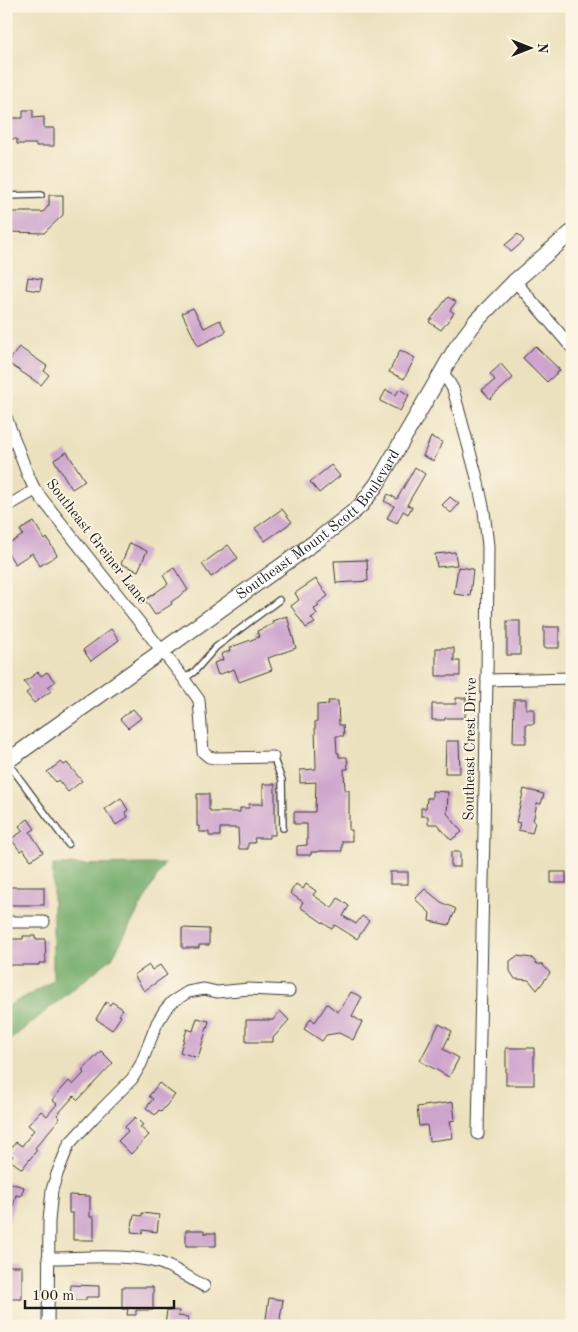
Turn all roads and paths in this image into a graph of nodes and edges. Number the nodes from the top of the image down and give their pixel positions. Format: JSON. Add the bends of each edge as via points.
{"nodes":[{"id":1,"x":41,"y":195,"type":"dead end"},
{"id":2,"x":6,"y":196,"type":"edge"},
{"id":3,"x":572,"y":232,"type":"edge"},
{"id":4,"x":515,"y":281,"type":"junction"},
{"id":5,"x":572,"y":348,"type":"edge"},
{"id":6,"x":443,"y":372,"type":"junction"},
{"id":7,"x":6,"y":417,"type":"edge"},
{"id":8,"x":35,"y":490,"type":"junction"},
{"id":9,"x":6,"y":507,"type":"edge"},
{"id":10,"x":279,"y":600,"type":"dead end"},
{"id":11,"x":162,"y":651,"type":"junction"},
{"id":12,"x":572,"y":678,"type":"edge"},
{"id":13,"x":184,"y":679,"type":"junction"},
{"id":14,"x":488,"y":680,"type":"junction"},
{"id":15,"x":273,"y":757,"type":"joint"},
{"id":16,"x":6,"y":762,"type":"edge"},
{"id":17,"x":283,"y":828,"type":"dead end"},
{"id":18,"x":68,"y":844,"type":"dead end"},
{"id":19,"x":6,"y":922,"type":"edge"},
{"id":20,"x":44,"y":922,"type":"dead end"},
{"id":21,"x":289,"y":991,"type":"dead end"},
{"id":22,"x":478,"y":1134,"type":"dead end"},
{"id":23,"x":48,"y":1258,"type":"junction"},
{"id":24,"x":204,"y":1286,"type":"dead end"},
{"id":25,"x":48,"y":1326,"type":"edge"}],
"edges":[{"from":1,"to":2,"type":"lane"},
{"from":3,"to":4,"type":"main road","name":"Southeast Mount Scott Boulevard"},
{"from":4,"to":5,"type":"street"},
{"from":4,"to":6,"type":"main road","name":"Southeast Mount Scott Boulevard","via":[[476,321]]},
{"from":6,"to":11,"type":"main road","name":"Southeast Mount Scott Boulevard","via":[[377,484],[361,504],[322,537]]},
{"from":6,"to":14,"type":"street","name":"Southeast Crest Drive","via":[[453,389],[484,511],[488,546]]},
{"from":7,"to":8,"type":"street","name":"Southeast Greiner Lane"},
{"from":8,"to":9,"type":"street"},
{"from":8,"to":11,"type":"street","name":"Southeast Greiner Lane"},
{"from":10,"to":13,"type":"lane","via":[[216,647]]},
{"from":11,"to":13,"type":"street","name":"Southeast Greiner Lane"},
{"from":11,"to":16,"type":"main road","name":"Southeast Mount Scott Boulevard"},
{"from":12,"to":14,"type":"street"},
{"from":13,"to":15,"type":"street","name":"Southeast Greiner Lane","via":[[199,700],[202,748],[206,755],[214,758]]},
{"from":14,"to":22,"type":"street","name":"Southeast Crest Drive"},
{"from":15,"to":17,"type":"lane","via":[[282,780]]},
{"from":16,"to":18,"type":"lane"},
{"from":19,"to":20,"type":"street"},
{"from":21,"to":23,"type":"street","via":[[249,989],[217,992],[204,989],[188,992],[168,1006],[132,1079],[69,1144],[52,1190]]},
{"from":23,"to":24,"type":"street","via":[[147,1260],[173,1268]]},
{"from":23,"to":25,"type":"street"}]}
